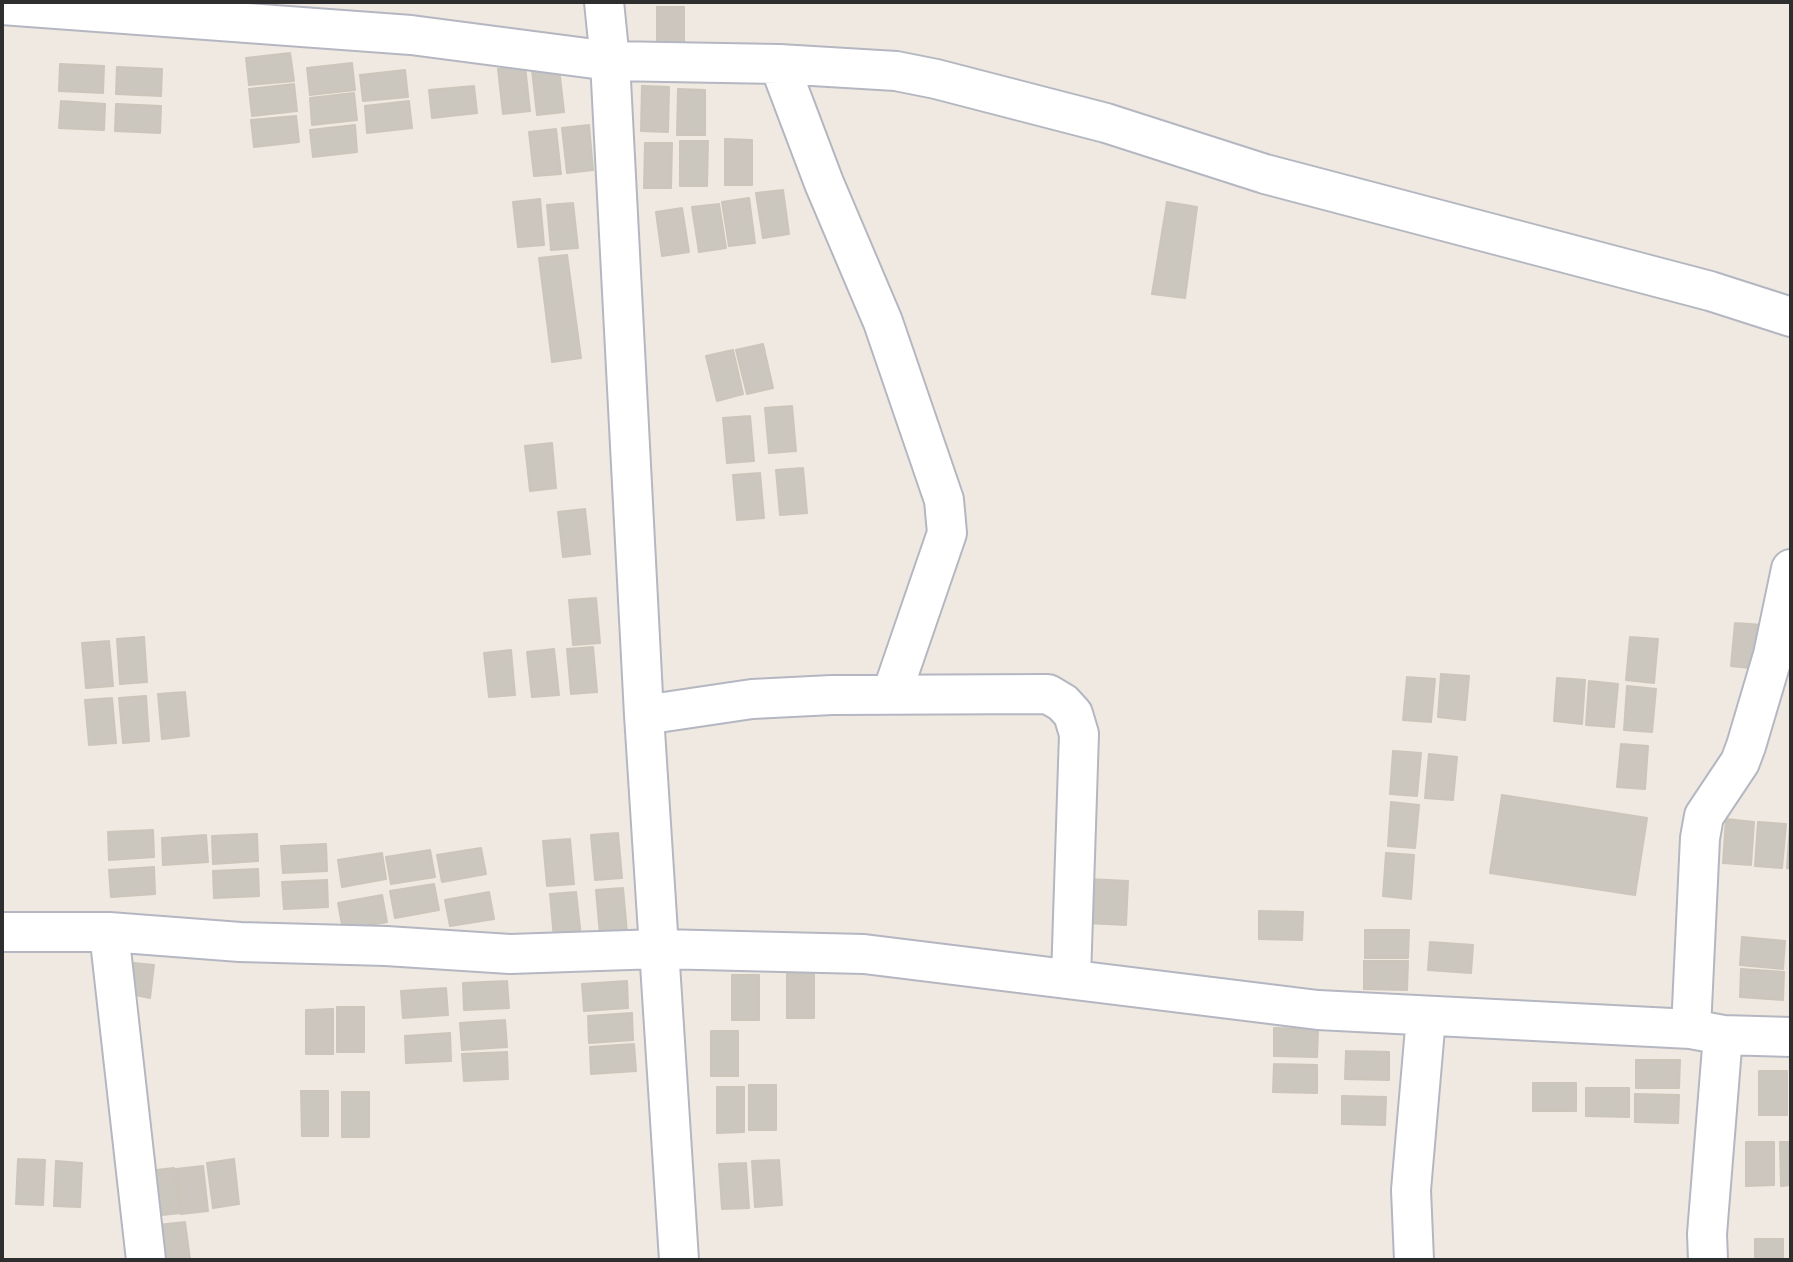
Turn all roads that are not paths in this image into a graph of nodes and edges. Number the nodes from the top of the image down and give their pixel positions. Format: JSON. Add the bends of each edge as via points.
{"nodes":[{"id":1,"x":604,"y":2,"type":"edge"},
{"id":2,"x":2,"y":5,"type":"edge"},
{"id":3,"x":610,"y":61,"type":"junction"},
{"id":4,"x":779,"y":64,"type":"junction"},
{"id":5,"x":1791,"y":317,"type":"edge"},
{"id":6,"x":1791,"y":569,"type":"edge"},
{"id":7,"x":892,"y":693,"type":"junction"},
{"id":8,"x":644,"y":715,"type":"junction"},
{"id":9,"x":2,"y":932,"type":"edge"},
{"id":10,"x":109,"y":932,"type":"junction"},
{"id":11,"x":659,"y":949,"type":"junction"},
{"id":12,"x":1071,"y":978,"type":"junction"},
{"id":13,"x":1426,"y":1017,"type":"junction"},
{"id":14,"x":1707,"y":1032,"type":"junction"},
{"id":15,"x":1791,"y":1037,"type":"edge"},
{"id":16,"x":146,"y":1260,"type":"edge"},
{"id":17,"x":679,"y":1260,"type":"edge"},
{"id":18,"x":1414,"y":1260,"type":"edge"},
{"id":19,"x":1708,"y":1260,"type":"edge"}],
"edges":[{"from":1,"to":3,"type":"street"},
{"from":2,"to":3,"type":"street","via":[[411,35]]},
{"from":3,"to":4,"type":"street"},
{"from":3,"to":8,"type":"street"},
{"from":4,"to":5,"type":"street","via":[[896,71],[936,79]]},
{"from":4,"to":7,"type":"street","via":[[883,322],[944,500],[947,533]]},
{"from":6,"to":14,"type":"street","via":[[1746,746],[1704,816],[1700,838]]},
{"from":7,"to":8,"type":"street","via":[[752,699]]},
{"from":7,"to":12,"type":"street","via":[[1048,694],[1073,714],[1079,734]]},
{"from":8,"to":11,"type":"street"},
{"from":9,"to":10,"type":"street"},
{"from":10,"to":11,"type":"street","via":[[510,954]]},
{"from":10,"to":16,"type":"street"},
{"from":11,"to":12,"type":"street","via":[[864,954]]},
{"from":11,"to":17,"type":"street"},
{"from":12,"to":13,"type":"street","via":[[1318,1010]]},
{"from":13,"to":14,"type":"street"},
{"from":13,"to":18,"type":"street","via":[[1411,1190]]},
{"from":14,"to":15,"type":"street"},
{"from":14,"to":19,"type":"street"}]}
